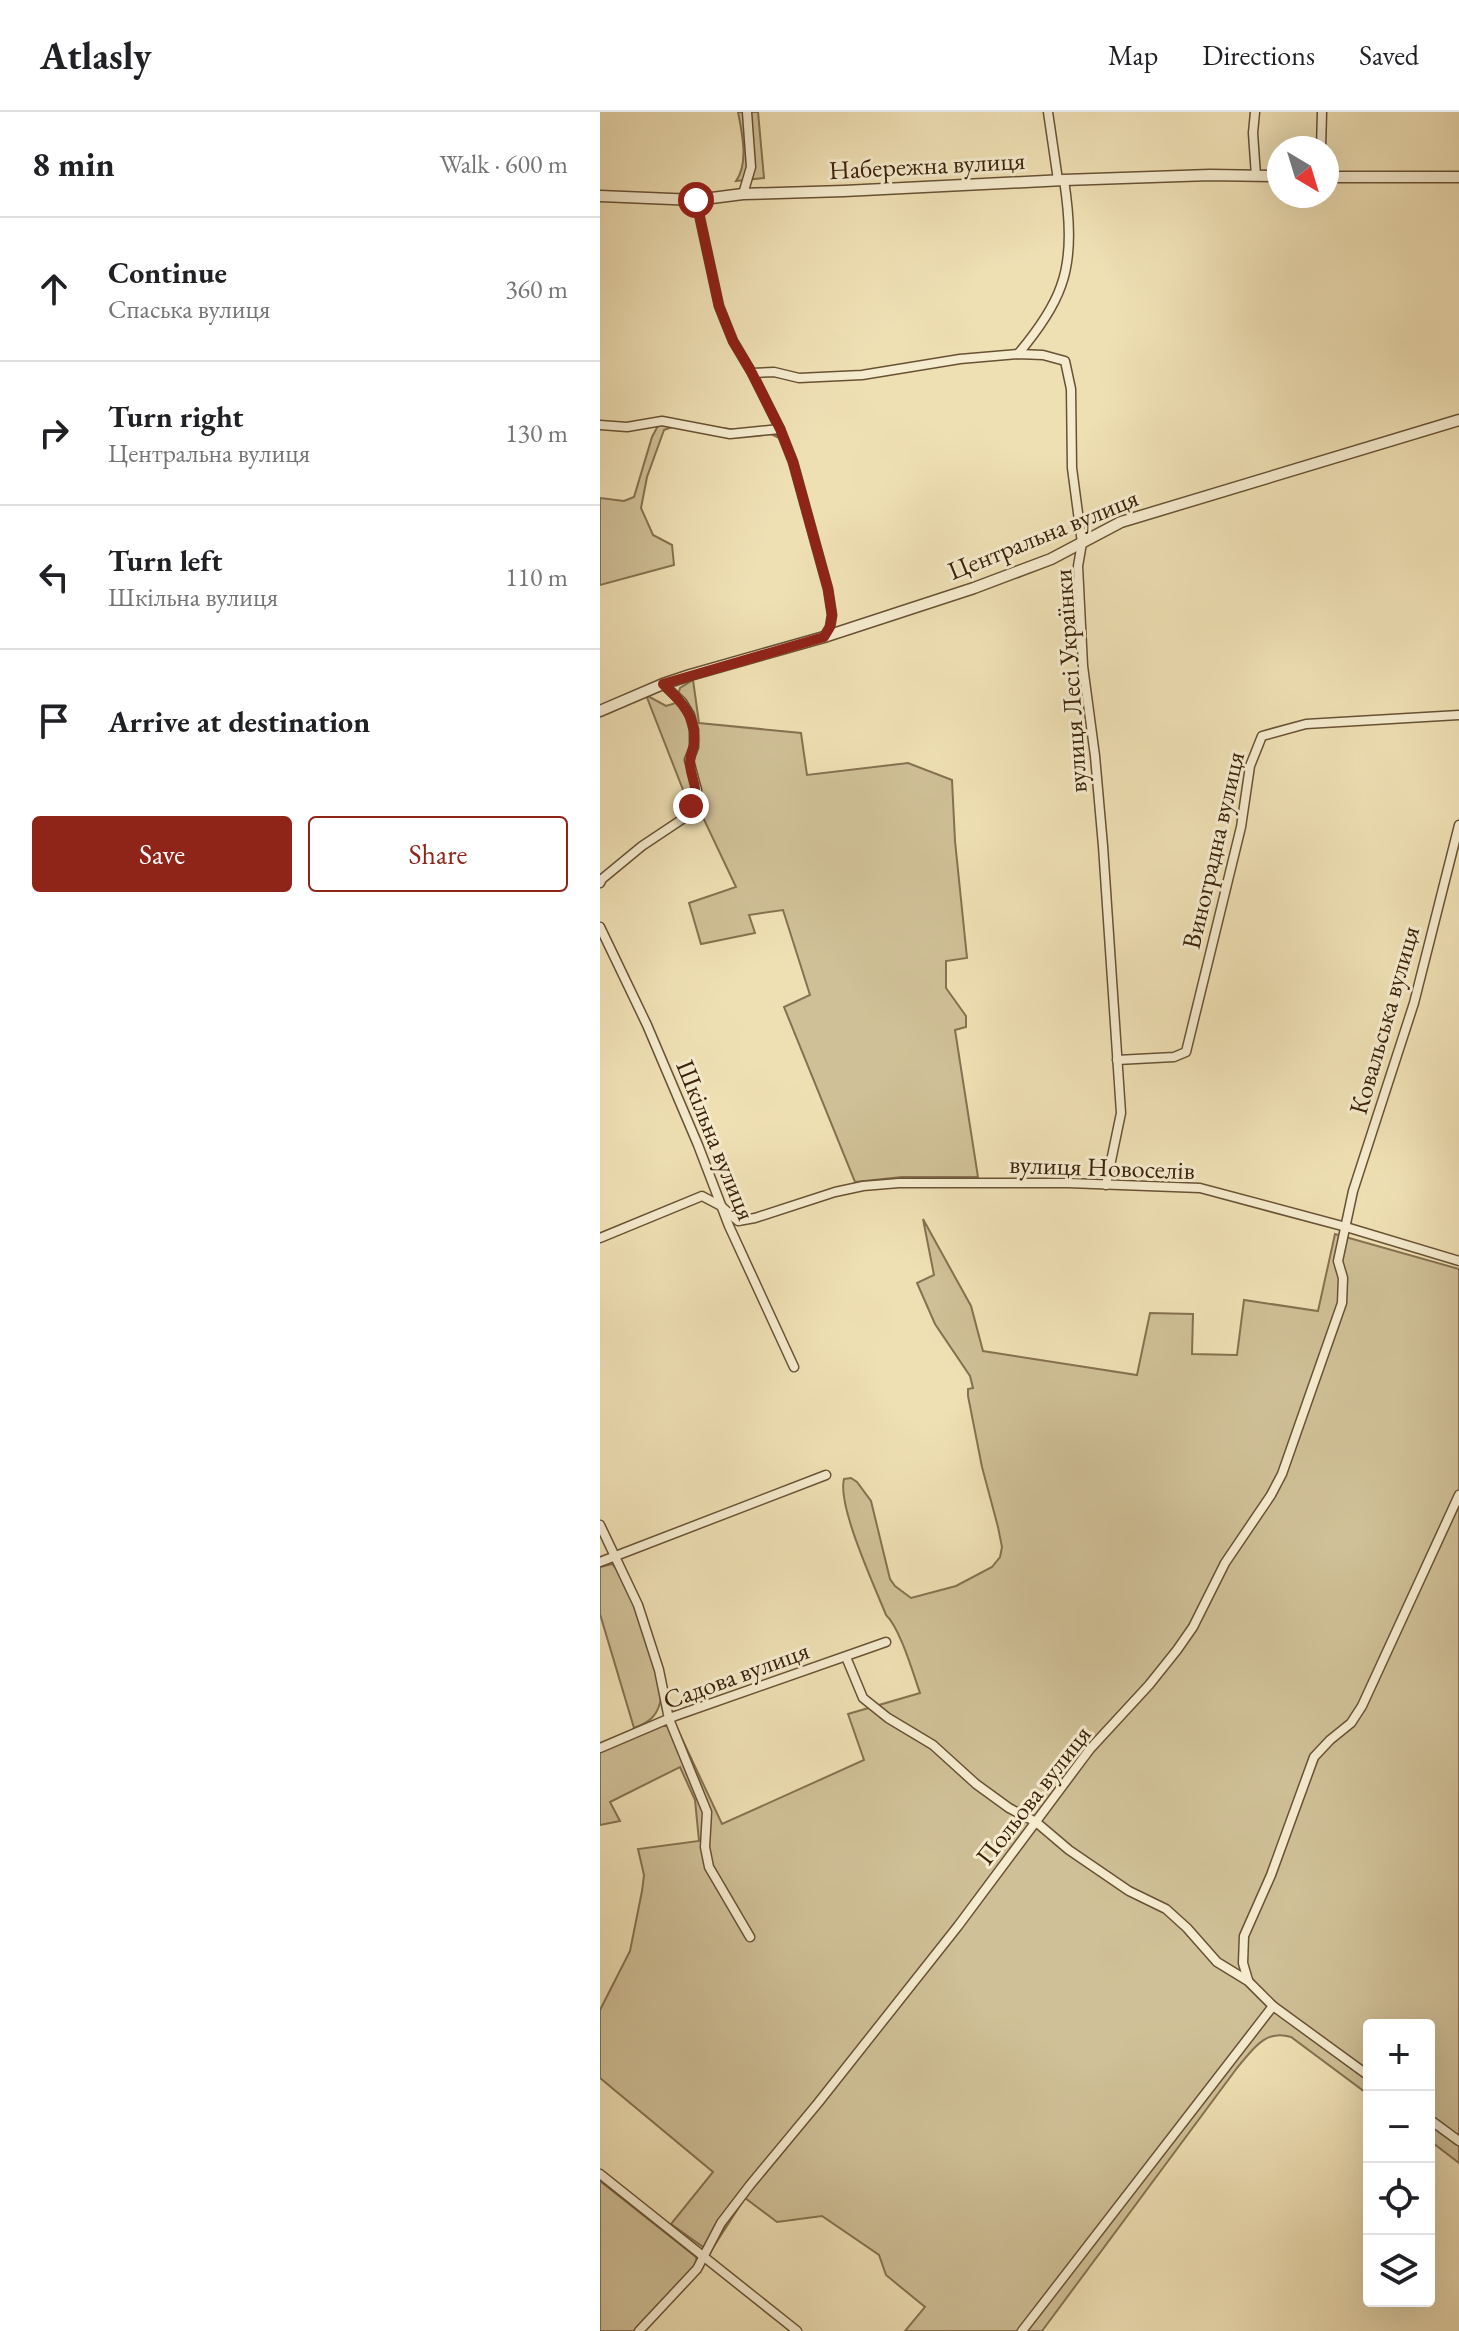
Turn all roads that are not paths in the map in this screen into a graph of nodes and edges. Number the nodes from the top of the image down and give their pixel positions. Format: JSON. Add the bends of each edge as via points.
{"nodes":[{"id":1,"x":747,"y":112,"type":"edge"},
{"id":2,"x":1048,"y":112,"type":"edge"},
{"id":3,"x":1255,"y":112,"type":"edge"},
{"id":4,"x":1322,"y":112,"type":"edge"},
{"id":5,"x":1321,"y":136,"type":"edge"},
{"id":6,"x":1256,"y":176,"type":"junction"},
{"id":7,"x":1267,"y":176,"type":"edge"},
{"id":8,"x":1339,"y":177,"type":"edge"},
{"id":9,"x":1459,"y":177,"type":"edge"},
{"id":10,"x":1061,"y":180,"type":"junction"},
{"id":11,"x":743,"y":194,"type":"junction"},
{"id":12,"x":600,"y":196,"type":"edge"},
{"id":13,"x":696,"y":200,"type":"junction"},
{"id":14,"x":1018,"y":354,"type":"junction"},
{"id":15,"x":752,"y":373,"type":"junction"},
{"id":16,"x":1459,"y":420,"type":"edge"},
{"id":17,"x":600,"y":425,"type":"edge"},
{"id":18,"x":780,"y":429,"type":"junction"},
{"id":19,"x":1082,"y":543,"type":"junction"},
{"id":20,"x":824,"y":637,"type":"junction"},
{"id":21,"x":663,"y":684,"type":"junction"},
{"id":22,"x":600,"y":711,"type":"edge"},
{"id":23,"x":1459,"y":715,"type":"edge"},
{"id":24,"x":1459,"y":825,"type":"edge"},
{"id":25,"x":600,"y":883,"type":"edge"},
{"id":26,"x":600,"y":927,"type":"edge"},
{"id":27,"x":1117,"y":1060,"type":"junction"},
{"id":28,"x":1106,"y":1185,"type":"junction"},
{"id":29,"x":721,"y":1206,"type":"junction"},
{"id":30,"x":1346,"y":1227,"type":"junction"},
{"id":31,"x":600,"y":1238,"type":"edge"},
{"id":32,"x":1459,"y":1261,"type":"edge"},
{"id":33,"x":794,"y":1367,"type":"dead end"},
{"id":34,"x":826,"y":1475,"type":"dead end"},
{"id":35,"x":1459,"y":1495,"type":"edge"},
{"id":36,"x":600,"y":1525,"type":"edge"},
{"id":37,"x":615,"y":1556,"type":"junction"},
{"id":38,"x":600,"y":1562,"type":"edge"},
{"id":39,"x":886,"y":1642,"type":"dead end"},
{"id":40,"x":846,"y":1657,"type":"junction"},
{"id":41,"x":669,"y":1719,"type":"junction"},
{"id":42,"x":600,"y":1748,"type":"edge"},
{"id":43,"x":1036,"y":1822,"type":"junction"},
{"id":44,"x":750,"y":1937,"type":"dead end"},
{"id":45,"x":1248,"y":1981,"type":"junction"},
{"id":46,"x":1273,"y":2006,"type":"junction"},
{"id":47,"x":1363,"y":2072,"type":"edge"},
{"id":48,"x":1435,"y":2123,"type":"edge"},
{"id":49,"x":1459,"y":2141,"type":"edge"},
{"id":50,"x":600,"y":2174,"type":"edge"},
{"id":51,"x":704,"y":2258,"type":"junction"},
{"id":52,"x":639,"y":2331,"type":"edge"},
{"id":53,"x":797,"y":2331,"type":"edge"},
{"id":54,"x":1022,"y":2331,"type":"edge"}],
"edges":[{"from":1,"to":11,"type":"street","via":[[751,167]]},
{"from":2,"to":10,"type":"street"},
{"from":3,"to":6,"type":"street"},
{"from":4,"to":5,"type":"street"},
{"from":6,"to":7,"type":"street","name":"Набережна вулиця"},
{"from":6,"to":10,"type":"street","name":"Набережна вулиця"},
{"from":8,"to":9,"type":"street"},
{"from":10,"to":11,"type":"street","name":"Набережна вулиця"},
{"from":10,"to":14,"type":"street","via":[[1068,215],[1061,286]]},
{"from":11,"to":13,"type":"street","name":"Набережна вулиця"},
{"from":12,"to":13,"type":"street","name":"Набережна вулиця"},
{"from":13,"to":15,"type":"street","via":[[719,306]]},
{"from":14,"to":15,"type":"street","via":[[862,375],[799,378]]},
{"from":14,"to":19,"type":"street","name":"вулиця Лесі Українки","via":[[1065,361]]},
{"from":15,"to":18,"type":"street"},
{"from":16,"to":19,"type":"street","name":"Центральна вулиця","via":[[1121,522]]},
{"from":17,"to":18,"type":"street","via":[[662,421],[730,434]]},
{"from":18,"to":20,"type":"street","via":[[828,589],[832,615]]},
{"from":19,"to":20,"type":"street","name":"Центральна вулиця","via":[[987,583]]},
{"from":19,"to":27,"type":"street","name":"вулиця Лесі Українки","via":[[1078,566],[1083,666],[1103,846]]},
{"from":20,"to":21,"type":"street","name":"Центральна вулиця"},
{"from":21,"to":22,"type":"street","name":"Центральна вулиця"},
{"from":21,"to":25,"type":"street","via":[[690,715],[694,747],[689,760],[697,790],[684,818]]},
{"from":23,"to":27,"type":"street","name":"Виноградна вулиця","via":[[1306,724],[1262,736],[1250,766],[1241,827],[1186,1052]]},
{"from":24,"to":30,"type":"street","name":"Ковальська вулиця","via":[[1414,1003]]},
{"from":26,"to":29,"type":"street","name":"Шкільна вулиця","via":[[653,1038]]},
{"from":27,"to":28,"type":"street","name":"вулиця Лесі Українки","via":[[1121,1113]]},
{"from":28,"to":29,"type":"street","name":"вулиця Новоселів","via":[[863,1186],[738,1221]]},
{"from":28,"to":30,"type":"street","name":"вулиця Новоселів","via":[[1200,1188]]},
{"from":29,"to":31,"type":"street","via":[[702,1196]]},
{"from":29,"to":33,"type":"street","name":"Шкільна вулиця"},
{"from":30,"to":32,"type":"street","name":"вулиця Новоселів"},
{"from":30,"to":43,"type":"street","name":"Польова вулиця","via":[[1338,1261],[1342,1303],[1271,1495],[1225,1563],[1193,1627]]},
{"from":34,"to":37,"type":"street"},
{"from":35,"to":45,"type":"street","via":[[1362,1706],[1314,1757],[1244,1936]]},
{"from":36,"to":37,"type":"street"},
{"from":37,"to":38,"type":"street"},
{"from":37,"to":41,"type":"street","via":[[642,1618]]},
{"from":39,"to":40,"type":"street","name":"Садова вулиця"},
{"from":40,"to":41,"type":"street","name":"Садова вулиця"},
{"from":40,"to":43,"type":"street","via":[[863,1698],[933,1745],[1009,1808]]},
{"from":41,"to":42,"type":"street","name":"Садова вулиця"},
{"from":41,"to":44,"type":"street","via":[[707,1812],[709,1867]]},
{"from":43,"to":45,"type":"street","via":[[1129,1891],[1166,1909],[1217,1962]]},
{"from":43,"to":51,"type":"street","name":"Польова вулиця","via":[[742,2194]]},
{"from":45,"to":46,"type":"street"},
{"from":46,"to":47,"type":"street"},
{"from":46,"to":54,"type":"street"},
{"from":48,"to":49,"type":"street"},
{"from":50,"to":51,"type":"street"},
{"from":51,"to":52,"type":"street","name":"Польова вулиця"},
{"from":51,"to":53,"type":"street"}]}
